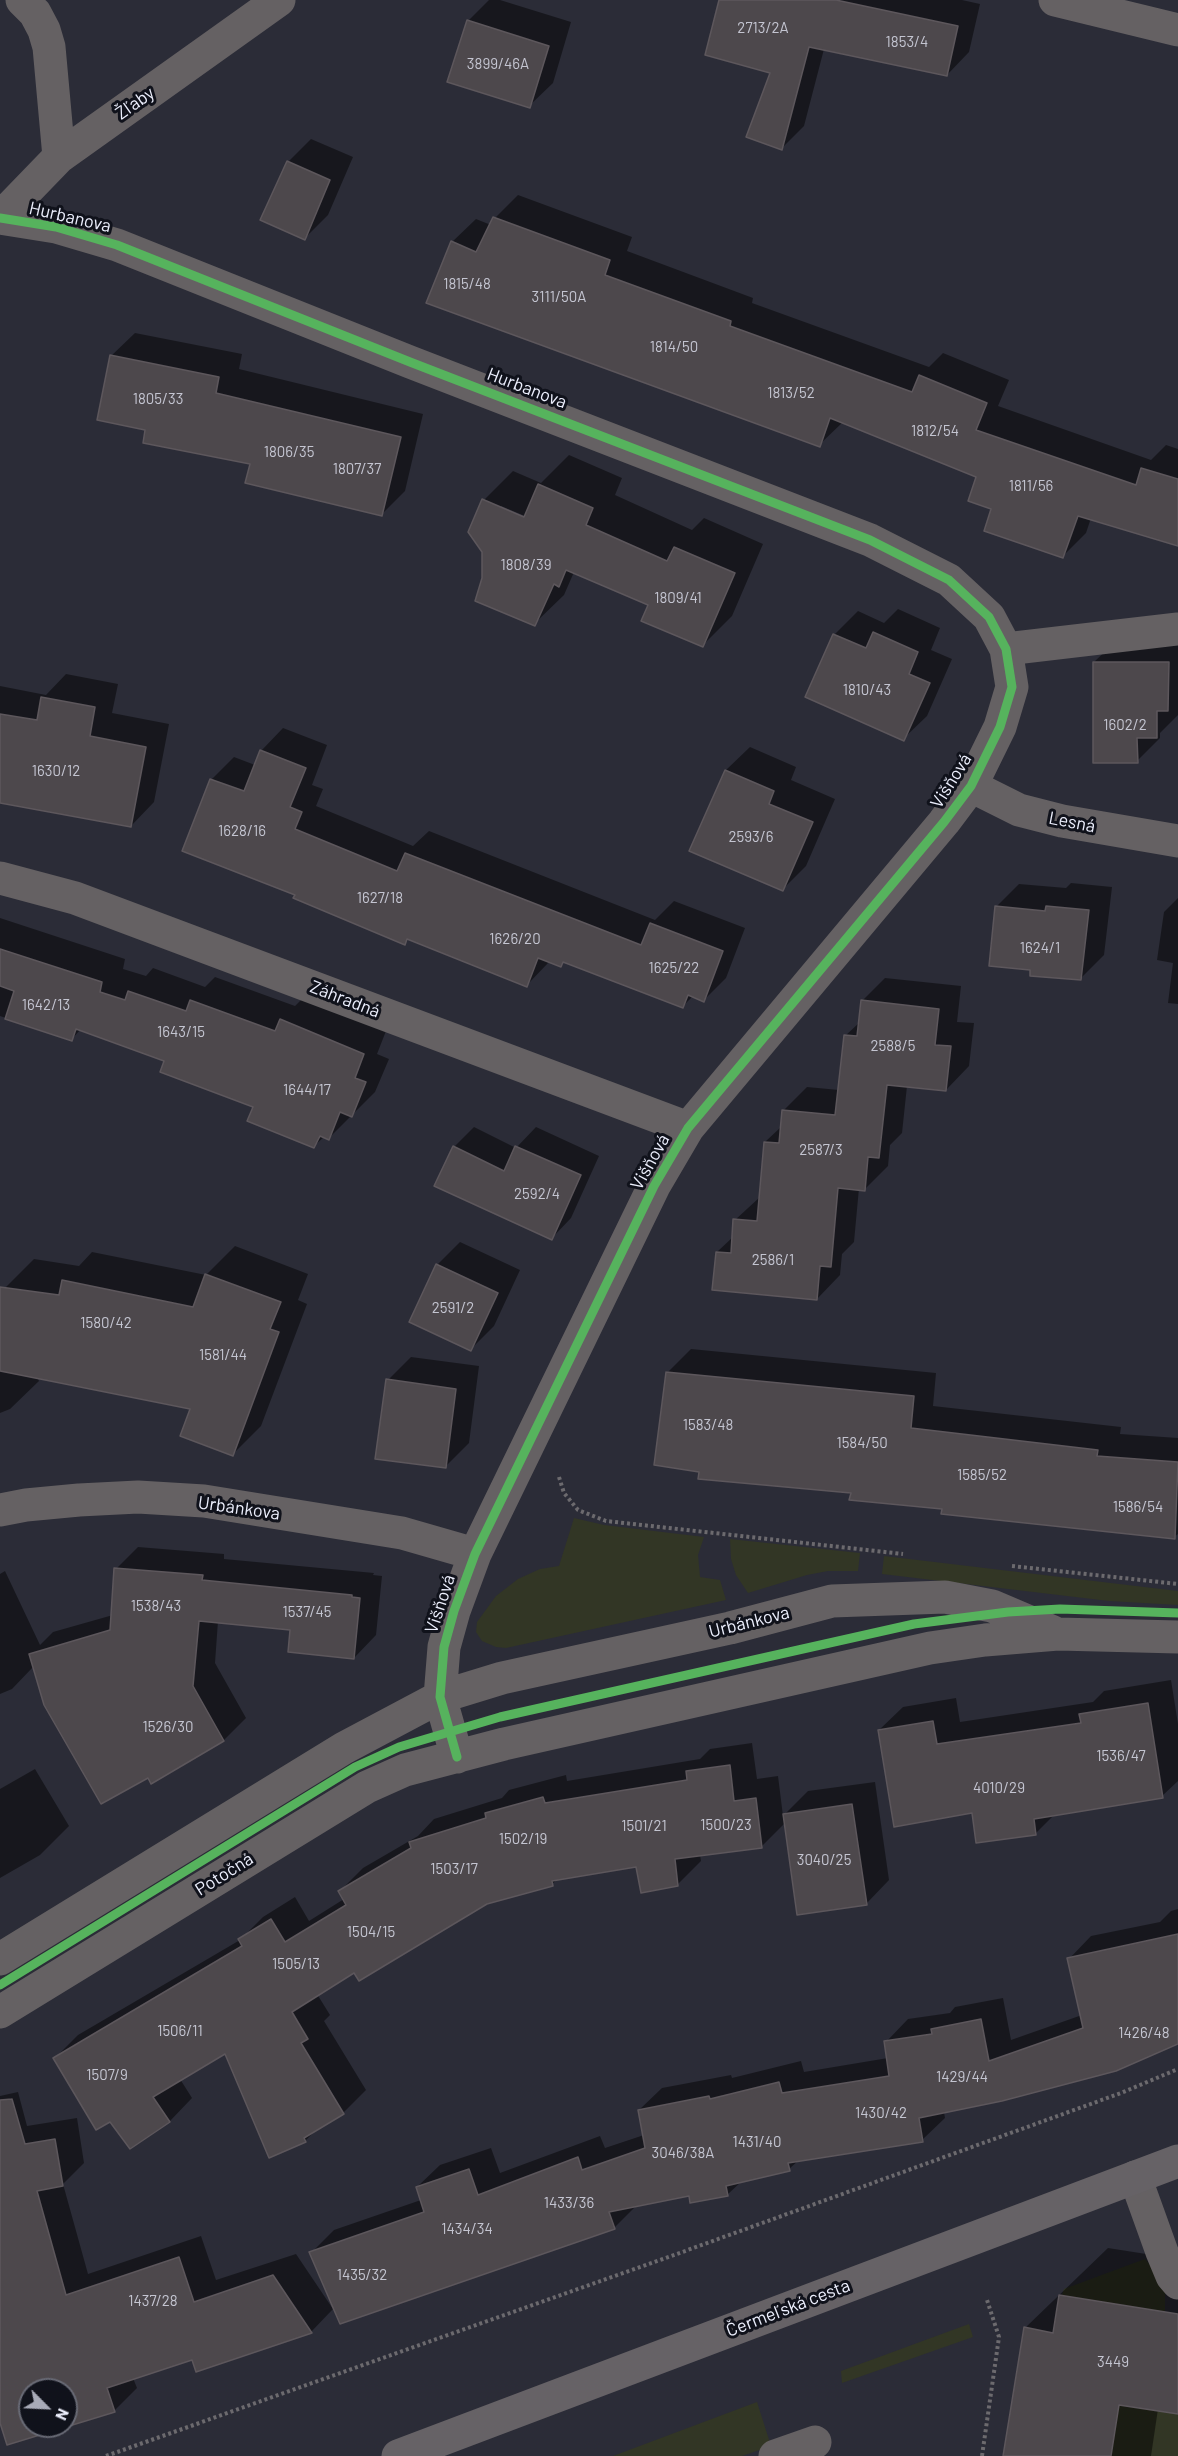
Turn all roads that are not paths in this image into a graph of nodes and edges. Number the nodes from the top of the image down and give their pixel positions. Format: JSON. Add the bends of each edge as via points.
{"nodes":[{"id":1,"x":22,"y":0,"type":"edge"},
{"id":2,"x":279,"y":0,"type":"edge"},
{"id":3,"x":1055,"y":0,"type":"edge"},
{"id":4,"x":1178,"y":30,"type":"edge"},
{"id":5,"x":59,"y":157,"type":"junction"},
{"id":6,"x":0,"y":218,"type":"edge"},
{"id":7,"x":1178,"y":629,"type":"edge"},
{"id":8,"x":1006,"y":649,"type":"junction"},
{"id":9,"x":971,"y":786,"type":"junction"},
{"id":10,"x":1178,"y":841,"type":"edge"},
{"id":11,"x":0,"y":878,"type":"edge"},
{"id":12,"x":688,"y":1128,"type":"junction"},
{"id":13,"x":0,"y":1510,"type":"edge"},
{"id":14,"x":475,"y":1554,"type":"junction"},
{"id":15,"x":1058,"y":1634,"type":"junction"},
{"id":16,"x":1178,"y":1637,"type":"edge"},
{"id":17,"x":440,"y":1697,"type":"junction"},
{"id":18,"x":457,"y":1757,"type":"junction"},
{"id":19,"x":0,"y":1959,"type":"edge"},
{"id":20,"x":0,"y":2012,"type":"edge"},
{"id":21,"x":1178,"y":2161,"type":"edge"},
{"id":22,"x":1135,"y":2177,"type":"junction"},
{"id":23,"x":1178,"y":2283,"type":"edge"},
{"id":24,"x":814,"y":2442,"type":"dead end"},
{"id":25,"x":398,"y":2456,"type":"edge"},
{"id":26,"x":776,"y":2456,"type":"edge"}],
"edges":[{"from":1,"to":5,"type":"street","via":[[35,13],[49,47]]},
{"from":2,"to":5,"type":"street","name":"Žľaby"},
{"from":3,"to":4,"type":"street"},
{"from":5,"to":6,"type":"street","name":"Žľaby"},
{"from":6,"to":8,"type":"street","name":"Hurbanova","via":[[56,227],[117,245],[870,540],[950,580],[989,617]]},
{"from":7,"to":8,"type":"street"},
{"from":8,"to":9,"type":"street","name":"Višňová","via":[[1012,687],[1000,727]]},
{"from":9,"to":10,"type":"street","name":"Lesná","via":[[1019,810]]},
{"from":9,"to":12,"type":"street","name":"Višňová"},
{"from":11,"to":12,"type":"street","name":"Záhradná","via":[[75,898]]},
{"from":12,"to":14,"type":"street","name":"Višňová","via":[[654,1186]]},
{"from":13,"to":14,"type":"street","name":"Urbánkova","via":[[138,1497],[204,1502],[402,1533]]},
{"from":14,"to":17,"type":"street","name":"Višňová","via":[[444,1647]]},
{"from":15,"to":16,"type":"street","name":"Urbánkova"},
{"from":15,"to":17,"type":"street","name":"Urbánkova","via":[[992,1606],[945,1597],[832,1601],[730,1628],[502,1678]]},
{"from":15,"to":18,"type":"street","name":"Urbánkova","via":[[930,1648]]},
{"from":17,"to":18,"type":"street","name":"Višňová"},
{"from":17,"to":19,"type":"street","via":[[344,1748]]},
{"from":18,"to":20,"type":"street","name":"Potočná","via":[[405,1770],[367,1787]]},
{"from":21,"to":22,"type":"main road","name":"Čermeľská cesta"},
{"from":22,"to":23,"type":"street","via":[[1166,2263]]},
{"from":22,"to":25,"type":"main road","name":"Čermeľská cesta"},
{"from":24,"to":26,"type":"street"}]}
